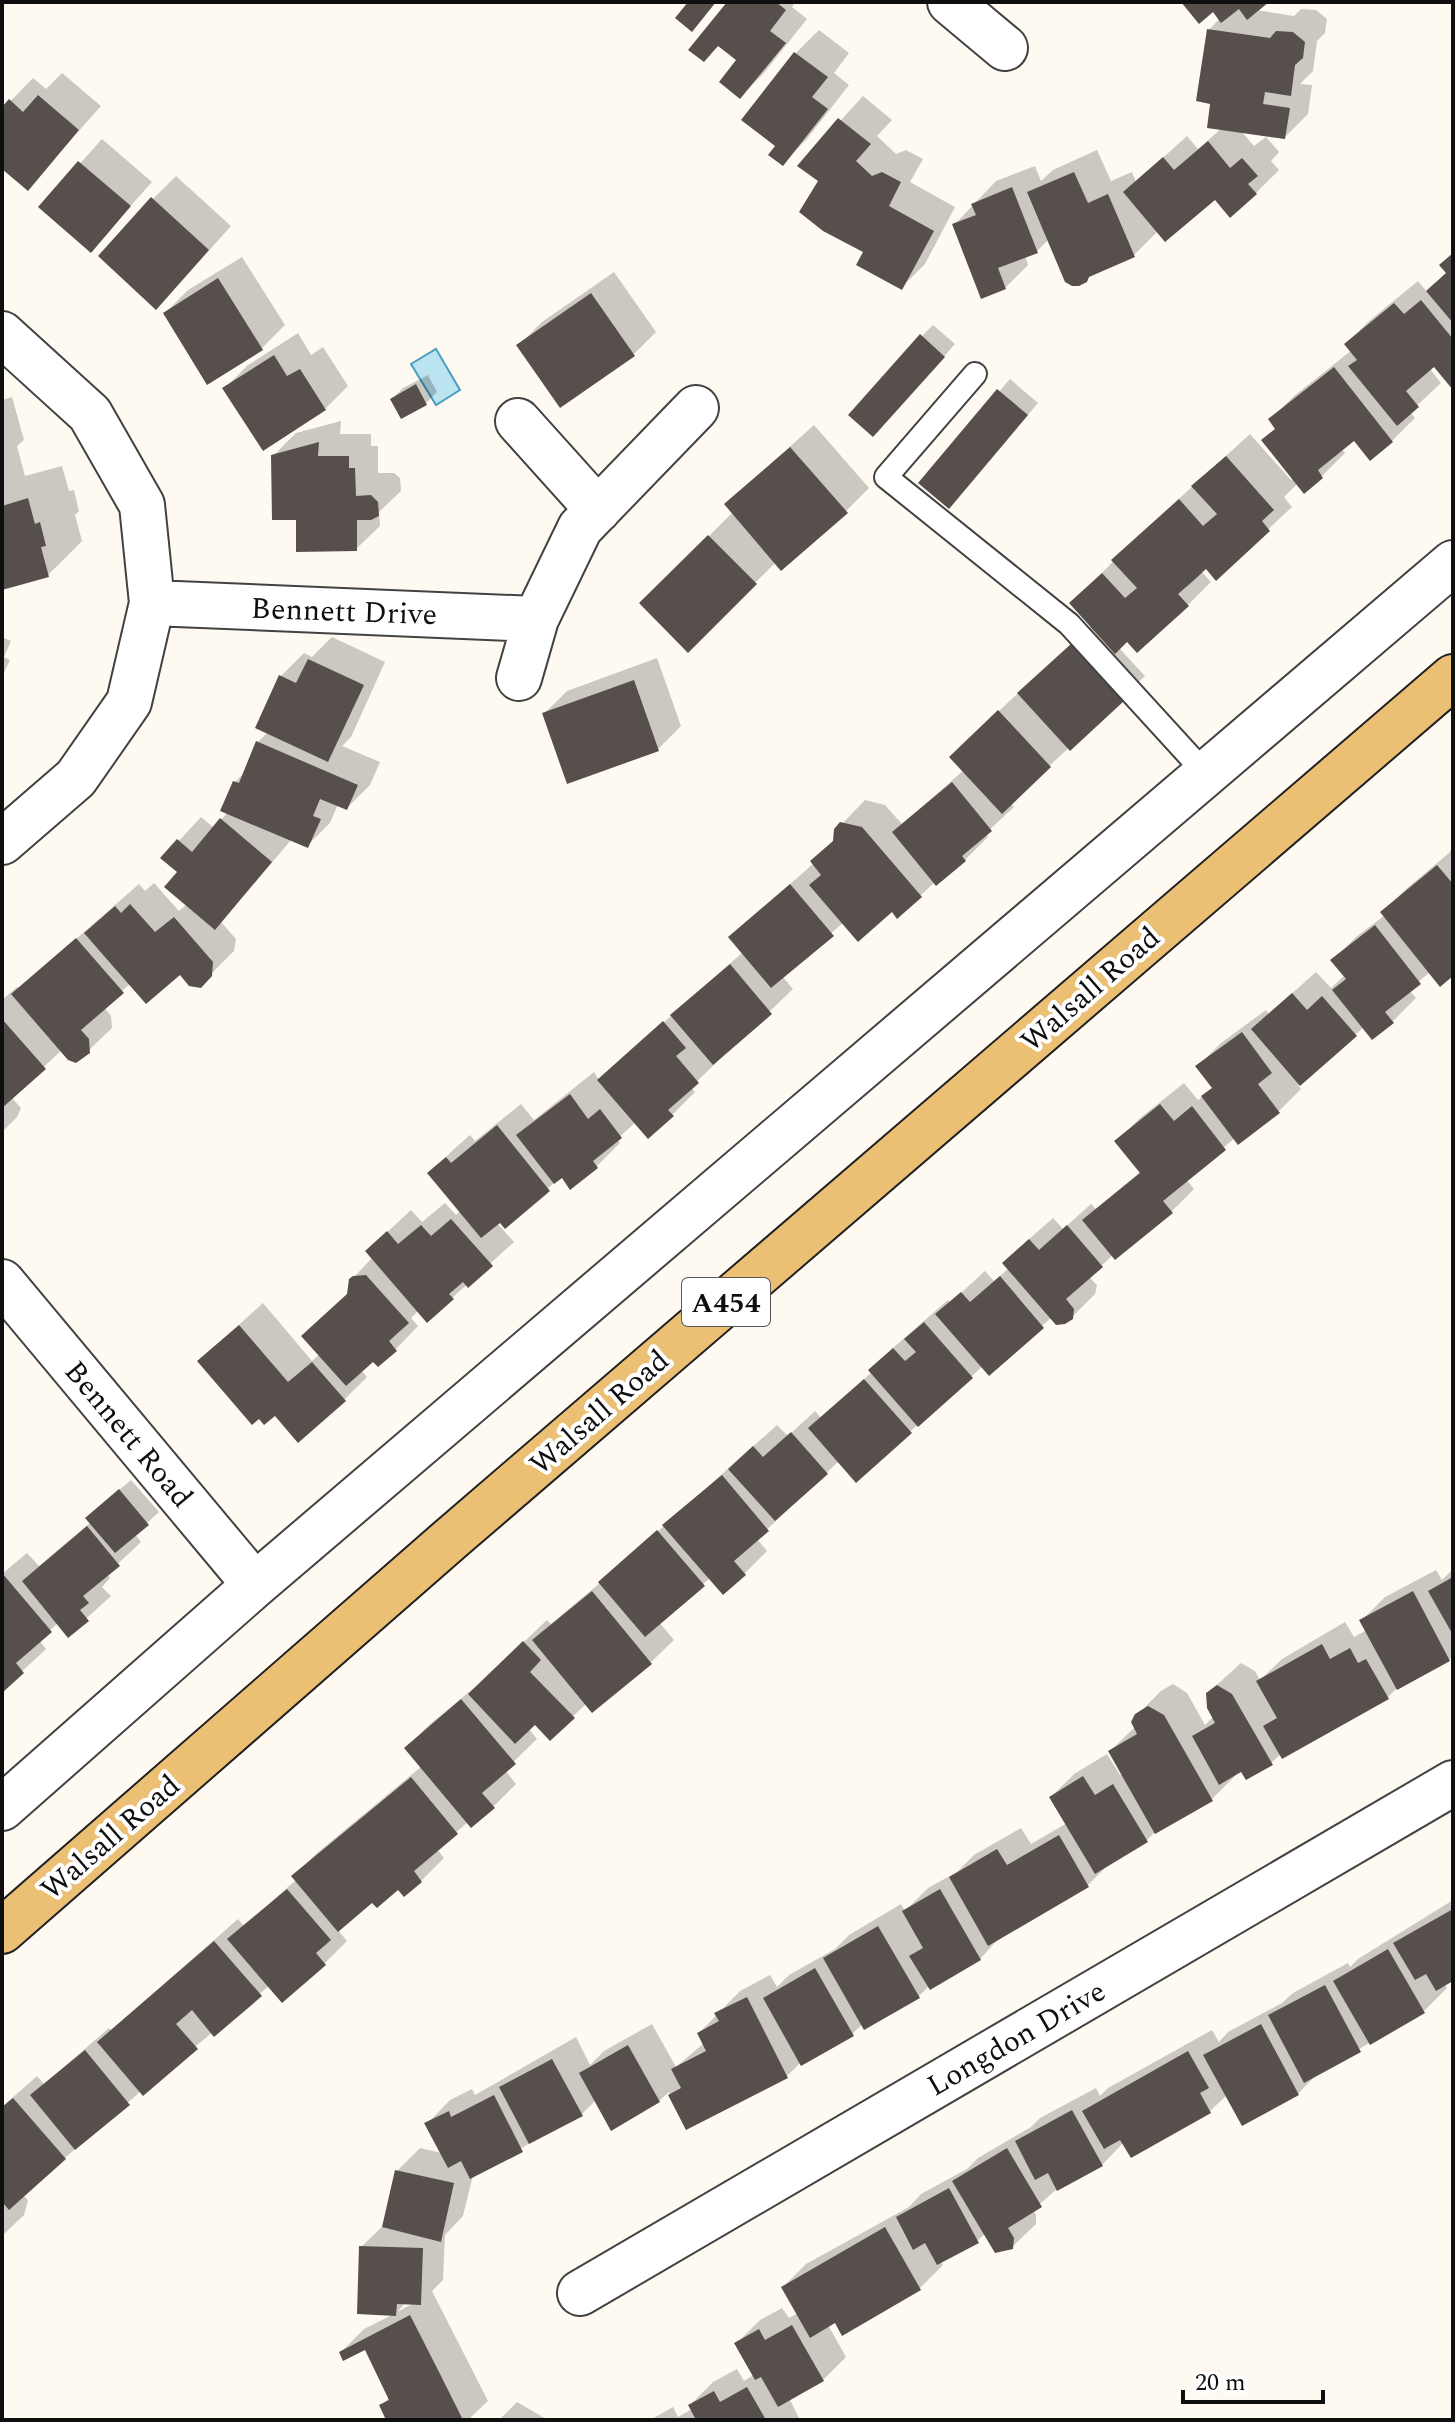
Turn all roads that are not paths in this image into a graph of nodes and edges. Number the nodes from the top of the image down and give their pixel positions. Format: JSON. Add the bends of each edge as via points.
{"nodes":[{"id":1,"x":950,"y":2,"type":"edge"},
{"id":2,"x":1005,"y":48,"type":"dead end"},
{"id":3,"x":2,"y":334,"type":"edge"},
{"id":4,"x":975,"y":374,"type":"dead end"},
{"id":5,"x":696,"y":408,"type":"dead end"},
{"id":6,"x":518,"y":421,"type":"dead end"},
{"id":7,"x":598,"y":510,"type":"junction"},
{"id":8,"x":1453,"y":563,"type":"edge"},
{"id":9,"x":152,"y":603,"type":"junction"},
{"id":10,"x":536,"y":619,"type":"junction"},
{"id":11,"x":1453,"y":677,"type":"edge"},
{"id":12,"x":519,"y":678,"type":"dead end"},
{"id":13,"x":1206,"y":774,"type":"junction"},
{"id":14,"x":2,"y":842,"type":"edge"},
{"id":15,"x":2,"y":1282,"type":"edge"},
{"id":16,"x":255,"y":1585,"type":"junction"},
{"id":17,"x":1453,"y":1783,"type":"edge"},
{"id":18,"x":2,"y":1808,"type":"edge"},
{"id":19,"x":2,"y":1931,"type":"edge"},
{"id":20,"x":580,"y":2293,"type":"dead end"}],
"edges":[{"from":1,"to":2,"type":"street"},
{"from":3,"to":9,"type":"street","via":[[90,414],[142,505]]},
{"from":4,"to":13,"type":"lane","via":[[886,477],[1069,624]]},
{"from":5,"to":7,"type":"street"},
{"from":6,"to":7,"type":"street"},
{"from":7,"to":10,"type":"street","via":[[580,528]]},
{"from":8,"to":13,"type":"street"},
{"from":9,"to":10,"type":"street","name":"Bennett Drive"},
{"from":9,"to":14,"type":"street","via":[[129,702],[76,778]]},
{"from":10,"to":12,"type":"street"},
{"from":11,"to":19,"type":"main road","name":"Walsall Road","number":"A454"},
{"from":13,"to":16,"type":"street"},
{"from":15,"to":16,"type":"street","name":"Bennett Road"},
{"from":16,"to":18,"type":"street"},
{"from":17,"to":20,"type":"street","name":"Longdon Drive"}]}
